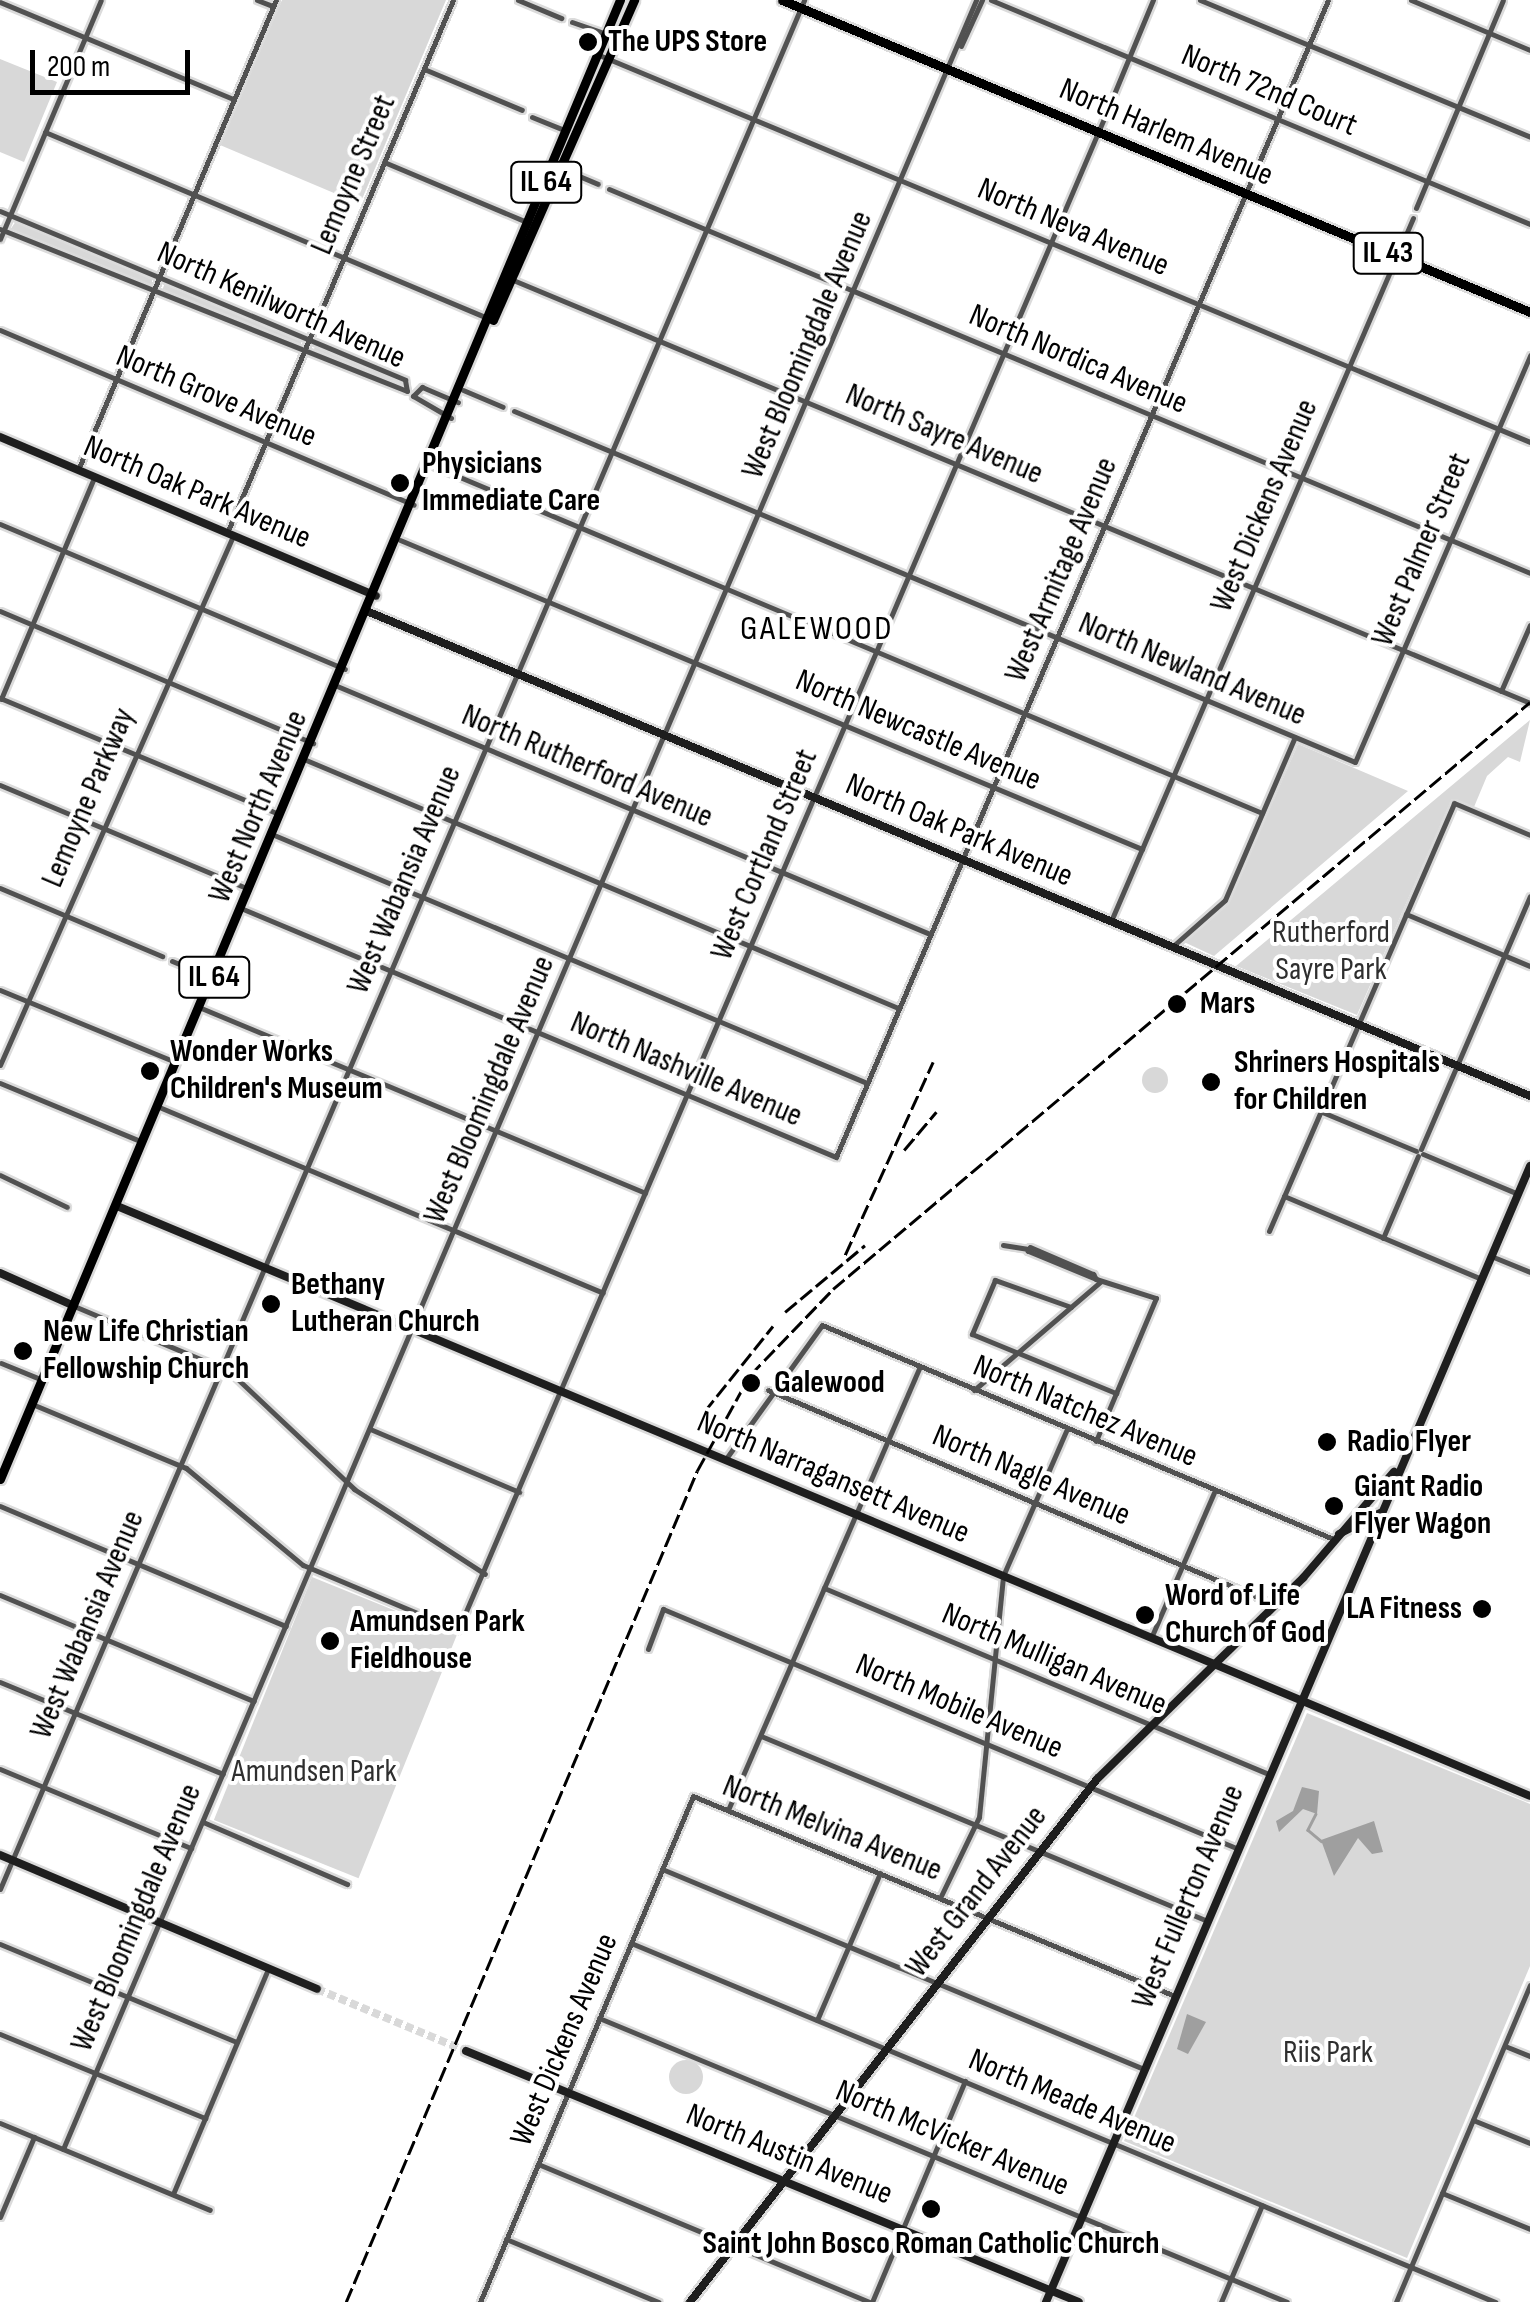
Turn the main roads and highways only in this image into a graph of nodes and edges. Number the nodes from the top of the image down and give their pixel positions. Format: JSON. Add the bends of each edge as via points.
{"nodes":[{"id":1,"x":620,"y":0,"type":"edge"},
{"id":2,"x":634,"y":0,"type":"edge"},
{"id":3,"x":782,"y":0,"type":"edge"},
{"id":4,"x":803,"y":4,"type":"edge"},
{"id":5,"x":604,"y":57,"type":"junction"},
{"id":6,"x":1530,"y":312,"type":"edge"},
{"id":7,"x":4,"y":1457,"type":"edge"},
{"id":8,"x":0,"y":1479,"type":"edge"}],
"edges":[{"from":1,"to":5,"type":"main road","name":"West North Avenue","number":"IL 64","via":[[603,36]]},
{"from":2,"to":5,"type":"main road","name":"West North Avenue","number":"IL 64"},
{"from":3,"to":4,"type":"main road","name":"North Harlem Avenue","number":"IL 43"},
{"from":4,"to":6,"type":"main road","name":"North Harlem Avenue","number":"IL 43"},
{"from":5,"to":7,"type":"main road","name":"West North Avenue","number":"IL 64"},
{"from":7,"to":8,"type":"main road","name":"West North Avenue","number":"IL 64"}]}
